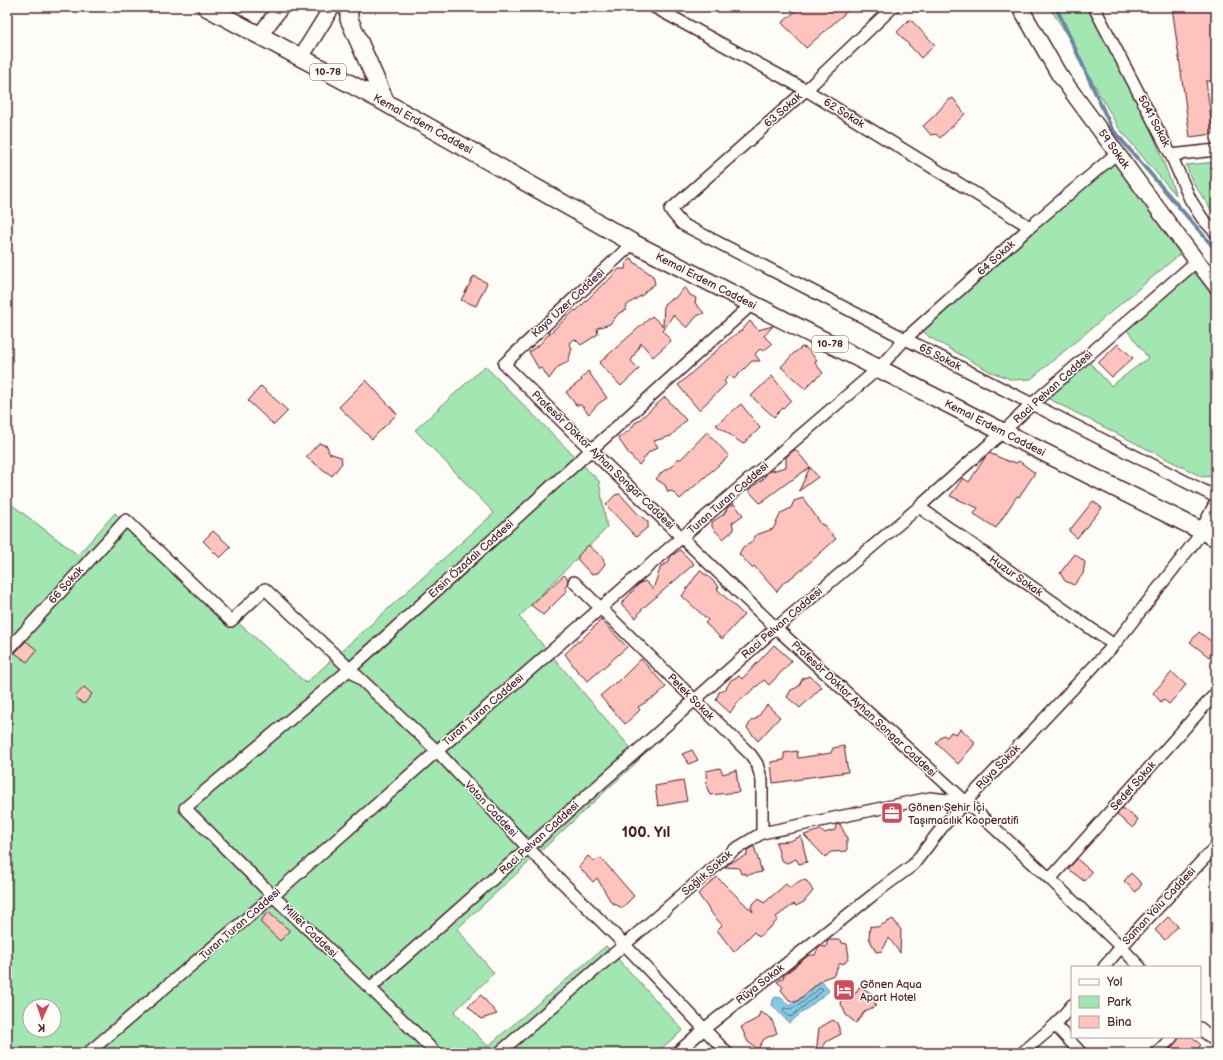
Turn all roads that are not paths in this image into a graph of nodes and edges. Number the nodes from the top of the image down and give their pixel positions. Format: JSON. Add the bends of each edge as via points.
{"nodes":[{"id":1,"x":206,"y":7,"type":"edge"},
{"id":2,"x":282,"y":7,"type":"edge"},
{"id":3,"x":332,"y":7,"type":"edge"},
{"id":4,"x":349,"y":7,"type":"edge"},
{"id":5,"x":654,"y":7,"type":"edge"},
{"id":6,"x":893,"y":7,"type":"edge"},
{"id":7,"x":1020,"y":7,"type":"edge"},
{"id":8,"x":1094,"y":7,"type":"edge"},
{"id":9,"x":260,"y":35,"type":"junction"},
{"id":10,"x":301,"y":58,"type":"junction"},
{"id":11,"x":806,"y":90,"type":"junction"},
{"id":12,"x":386,"y":103,"type":"junction"},
{"id":13,"x":1216,"y":150,"type":"edge"},
{"id":14,"x":1117,"y":153,"type":"junction"},
{"id":15,"x":1171,"y":155,"type":"junction"},
{"id":16,"x":670,"y":210,"type":"joint"},
{"id":17,"x":1030,"y":227,"type":"junction"},
{"id":18,"x":1216,"y":233,"type":"edge"},
{"id":19,"x":632,"y":243,"type":"junction"},
{"id":20,"x":1197,"y":261,"type":"junction"},
{"id":21,"x":1216,"y":286,"type":"edge"},
{"id":22,"x":752,"y":304,"type":"junction"},
{"id":23,"x":905,"y":340,"type":"junction"},
{"id":24,"x":504,"y":364,"type":"joint"},
{"id":25,"x":879,"y":368,"type":"junction"},
{"id":26,"x":1032,"y":404,"type":"junction"},
{"id":27,"x":1003,"y":432,"type":"junction"},
{"id":28,"x":591,"y":450,"type":"junction"},
{"id":29,"x":1216,"y":497,"type":"edge"},
{"id":30,"x":1216,"y":506,"type":"edge"},
{"id":31,"x":919,"y":507,"type":"junction"},
{"id":32,"x":1209,"y":535,"type":"edge"},
{"id":33,"x":682,"y":537,"type":"junction"},
{"id":34,"x":574,"y":582,"type":"dead end"},
{"id":35,"x":265,"y":589,"type":"joint"},
{"id":36,"x":601,"y":608,"type":"junction"},
{"id":37,"x":776,"y":628,"type":"junction"},
{"id":38,"x":1114,"y":645,"type":"junction"},
{"id":39,"x":7,"y":651,"type":"edge"},
{"id":40,"x":350,"y":669,"type":"junction"},
{"id":41,"x":1216,"y":693,"type":"edge"},
{"id":42,"x":694,"y":700,"type":"junction"},
{"id":43,"x":437,"y":751,"type":"junction"},
{"id":44,"x":965,"y":802,"type":"junction"},
{"id":45,"x":185,"y":808,"type":"joint"},
{"id":46,"x":762,"y":833,"type":"junction"},
{"id":47,"x":1216,"y":846,"type":"edge"},
{"id":48,"x":528,"y":848,"type":"junction"},
{"id":49,"x":1050,"y":879,"type":"junction"},
{"id":50,"x":273,"y":896,"type":"junction"},
{"id":51,"x":625,"y":945,"type":"junction"},
{"id":52,"x":1121,"y":947,"type":"junction"},
{"id":53,"x":1105,"y":966,"type":"edge"},
{"id":54,"x":1139,"y":966,"type":"edge"},
{"id":55,"x":370,"y":988,"type":"junction"},
{"id":56,"x":1071,"y":1006,"type":"edge"},
{"id":57,"x":1055,"y":1025,"type":"junction"},
{"id":58,"x":704,"y":1028,"type":"junction"},
{"id":59,"x":1201,"y":1029,"type":"edge"},
{"id":60,"x":1171,"y":1038,"type":"edge"},
{"id":61,"x":1216,"y":1042,"type":"edge"},
{"id":62,"x":88,"y":1053,"type":"edge"},
{"id":63,"x":436,"y":1053,"type":"edge"},
{"id":64,"x":499,"y":1053,"type":"edge"},
{"id":65,"x":677,"y":1053,"type":"edge"},
{"id":66,"x":727,"y":1053,"type":"edge"},
{"id":67,"x":1022,"y":1053,"type":"edge"},
{"id":68,"x":1081,"y":1053,"type":"edge"},
{"id":69,"x":1157,"y":1053,"type":"edge"}],
"edges":[{"from":1,"to":9,"type":"main road","name":"Kemal Erdem Caddesi","number":"10-78"},
{"from":2,"to":9,"type":"street"},
{"from":3,"to":10,"type":"street"},
{"from":4,"to":12,"type":"main road","via":[[349,19]]},
{"from":5,"to":11,"type":"street","name":"62 Sokak"},
{"from":6,"to":11,"type":"street","name":"63 Sokak"},
{"from":7,"to":14,"type":"street","name":"59 Sokak","via":[[1058,73]]},
{"from":8,"to":15,"type":"street","name":"5041 Sokak"},
{"from":9,"to":10,"type":"main road","name":"Kemal Erdem Caddesi","number":"10-78"},
{"from":10,"to":12,"type":"main road","name":"Kemal Erdem Caddesi","number":"10-78"},
{"from":11,"to":16,"type":"street","name":"63 Sokak"},
{"from":11,"to":17,"type":"street","name":"62 Sokak"},
{"from":12,"to":19,"type":"main road","name":"Kemal Erdem Caddesi","number":"10-78"},
{"from":13,"to":15,"type":"street"},
{"from":14,"to":17,"type":"street","name":"64 Sokak"},
{"from":14,"to":20,"type":"street","name":"59 Sokak"},
{"from":15,"to":18,"type":"street","name":"5041 Sokak","via":[[1190,199],[1202,218]]},
{"from":16,"to":23,"type":"street","name":"65 Sokak","via":[[682,224]]},
{"from":17,"to":23,"type":"street","name":"64 Sokak"},
{"from":19,"to":22,"type":"main road","name":"Kemal Erdem Caddesi","number":"10-78"},
{"from":19,"to":24,"type":"street","name":"Kaya Uzer Caddesi"},
{"from":20,"to":21,"type":"street","name":"59 Sokak"},
{"from":20,"to":26,"type":"street","name":"Raci Pelvan Caddesi"},
{"from":22,"to":25,"type":"main road","name":"Kemal Erdem Caddesi","number":"10-78"},
{"from":22,"to":28,"type":"street","name":"Ersin Özadalı Caddesi"},
{"from":23,"to":25,"type":"street","name":"64 Sokak"},
{"from":23,"to":26,"type":"street","name":"65 Sokak"},
{"from":24,"to":28,"type":"street","name":"Profesör Doktor Ayhan Songar Caddesi"},
{"from":25,"to":27,"type":"main road","name":"Kemal Erdem Caddesi","number":"10-78"},
{"from":25,"to":33,"type":"street","name":"Turan Turan Caddesi"},
{"from":26,"to":27,"type":"street","name":"Raci Pelvan Caddesi"},
{"from":26,"to":29,"type":"street","name":"65 Sokak"},
{"from":27,"to":31,"type":"street","name":"Raci Pelvan Caddesi"},
{"from":27,"to":32,"type":"main road","name":"Kemal Erdem Caddesi","number":"10-78"},
{"from":28,"to":33,"type":"street","name":"Profesör Doktor Ayhan Songar Caddesi"},
{"from":28,"to":40,"type":"street","name":"Ersin Özadalı Caddesi"},
{"from":30,"to":32,"type":"street"},
{"from":31,"to":37,"type":"street","name":"Raci Pelvan Caddesi"},
{"from":31,"to":38,"type":"street","name":"Huzur Sokak"},
{"from":32,"to":38,"type":"street","name":"Rüya Sokak"},
{"from":33,"to":36,"type":"street","name":"Turan Turan Caddesi"},
{"from":33,"to":37,"type":"street","name":"Profesör Doktor Ayhan Songar Caddesi"},
{"from":34,"to":36,"type":"street","name":"Petek Sokak"},
{"from":35,"to":39,"type":"street","name":"66 Sokak","via":[[231,621],[126,520]]},
{"from":35,"to":40,"type":"street","name":"Vatan Caddesi"},
{"from":36,"to":42,"type":"street","name":"Petek Sokak"},
{"from":36,"to":43,"type":"street","name":"Turan Turan Caddesi"},
{"from":37,"to":42,"type":"street","name":"Raci Pelvan Caddesi"},
{"from":37,"to":44,"type":"street","name":"Profesör Doktor Ayhan Songar Caddesi"},
{"from":38,"to":44,"type":"street","name":"Rüya Sokak"},
{"from":40,"to":43,"type":"street","name":"Vatan Caddesi"},
{"from":40,"to":45,"type":"street","name":"Ersin Özadalı Caddesi"},
{"from":41,"to":49,"type":"street","name":"Sedef Sokak"},
{"from":42,"to":46,"type":"street","name":"Petek Sokak","via":[[751,755],[757,764],[762,781]]},
{"from":42,"to":48,"type":"street","name":"Raci Pelvan Caddesi"},
{"from":43,"to":48,"type":"street","name":"Vatan Caddesi"},
{"from":43,"to":50,"type":"street","name":"Turan Turan Caddesi"},
{"from":44,"to":46,"type":"street","name":"Sağlık Sokak","via":[[930,798]]},
{"from":44,"to":49,"type":"street","name":"Profesör Doktor Ayhan Songar Caddesi"},
{"from":44,"to":58,"type":"street","name":"Rüya Sokak","via":[[913,865]]},
{"from":45,"to":50,"type":"street","name":"Millet Caddesi"},
{"from":46,"to":51,"type":"street","name":"Sağlık Sokak","via":[[734,850]]},
{"from":47,"to":52,"type":"street","name":"Saman Yolu Caddesi"},
{"from":48,"to":51,"type":"street","name":"Vatan Caddesi"},
{"from":48,"to":55,"type":"street","name":"Raci Pelvan Caddesi"},
{"from":49,"to":52,"type":"street","name":"Profesör Doktor Ayhan Songar Caddesi"},
{"from":50,"to":55,"type":"street","name":"Millet Caddesi"},
{"from":50,"to":62,"type":"street","name":"Turan Turan Caddesi"},
{"from":51,"to":58,"type":"street","name":"Vatan Caddesi"},
{"from":51,"to":64,"type":"street","name":"Sağlık Sokak"},
{"from":52,"to":53,"type":"street","name":"Saman Yolu Caddesi"},
{"from":52,"to":54,"type":"street","name":"Profesör Doktor Ayhan Songar Caddesi"},
{"from":55,"to":63,"type":"street","name":"Millet Caddesi"},
{"from":56,"to":57,"type":"street"},
{"from":57,"to":67,"type":"street"},
{"from":57,"to":68,"type":"street"},
{"from":58,"to":65,"type":"street","name":"Rüya Sokak"},
{"from":58,"to":66,"type":"street","name":"Vatan Caddesi"},
{"from":59,"to":61,"type":"street"},
{"from":60,"to":69,"type":"street"}]}
